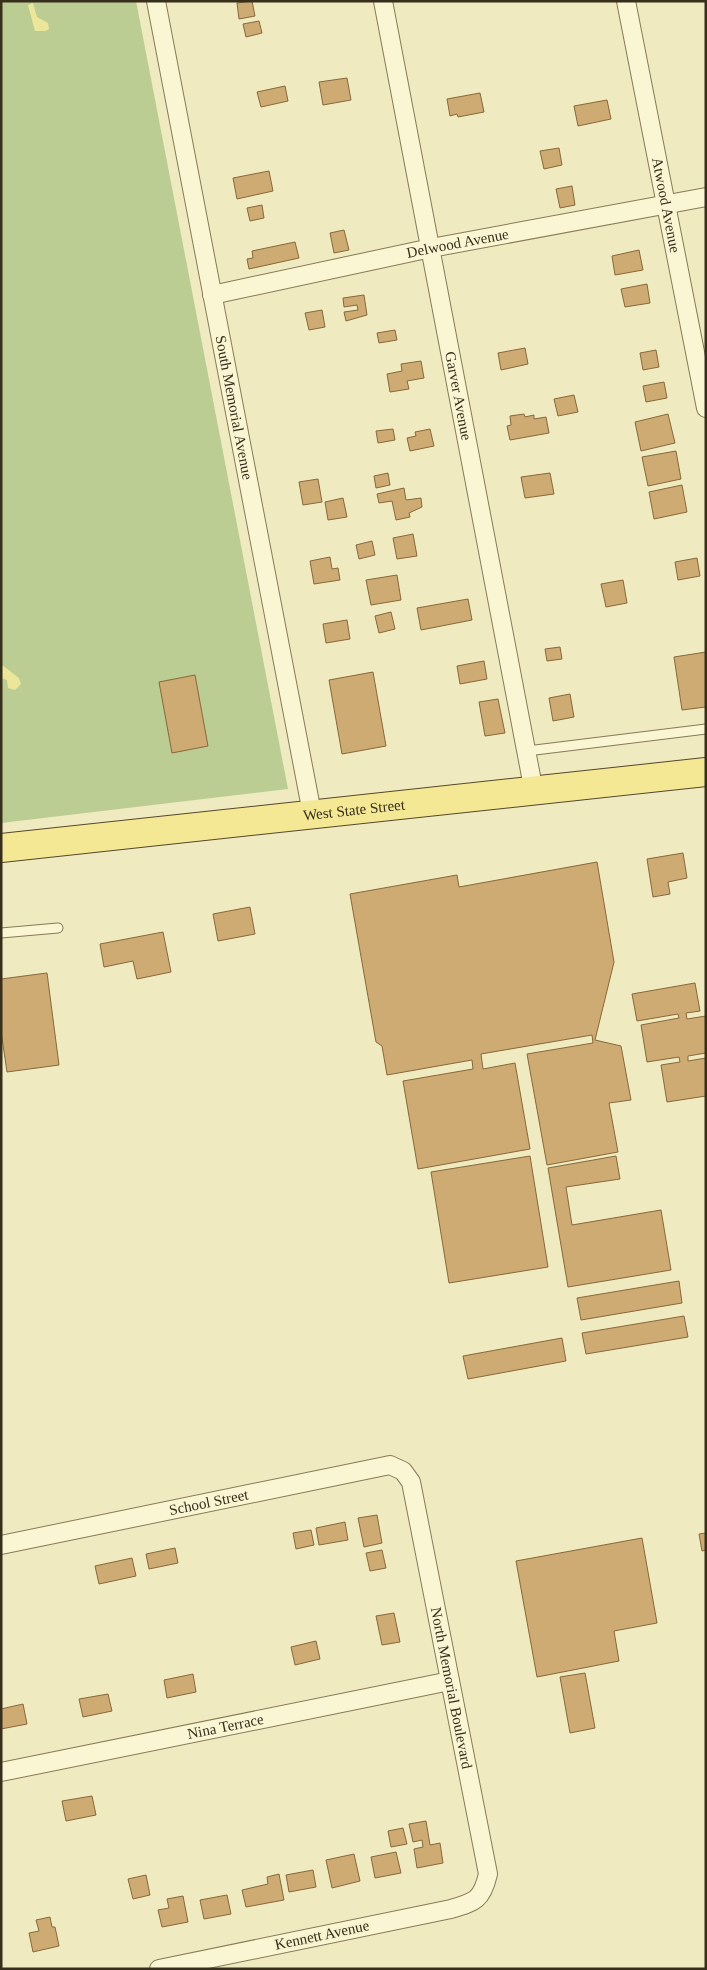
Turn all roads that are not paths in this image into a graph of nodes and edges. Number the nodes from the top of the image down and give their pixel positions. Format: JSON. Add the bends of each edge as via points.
{"nodes":[{"id":1,"x":156,"y":1,"type":"edge"},
{"id":2,"x":383,"y":1,"type":"edge"},
{"id":3,"x":626,"y":1,"type":"edge"},
{"id":4,"x":706,"y":197,"type":"edge"},
{"id":5,"x":667,"y":205,"type":"junction"},
{"id":6,"x":431,"y":248,"type":"junction"},
{"id":7,"x":212,"y":295,"type":"junction"},
{"id":8,"x":706,"y":408,"type":"edge"},
{"id":9,"x":706,"y":729,"type":"edge"},
{"id":10,"x":527,"y":751,"type":"junction"},
{"id":11,"x":706,"y":772,"type":"edge"},
{"id":12,"x":534,"y":792,"type":"junction"},
{"id":13,"x":312,"y":813,"type":"junction"},
{"id":14,"x":1,"y":848,"type":"edge"},
{"id":15,"x":58,"y":928,"type":"dead end"},
{"id":16,"x":1,"y":933,"type":"edge"},
{"id":17,"x":411,"y":1482,"type":"joint"},
{"id":18,"x":1,"y":1545,"type":"edge"},
{"id":19,"x":450,"y":1681,"type":"junction"},
{"id":20,"x":1,"y":1772,"type":"edge"},
{"id":21,"x":481,"y":1895,"type":"joint"},
{"id":22,"x":159,"y":1969,"type":"edge"}],
"edges":[{"from":1,"to":7,"type":"street","name":"South Memorial Avenue"},
{"from":2,"to":6,"type":"street","name":"Garver Avenue"},
{"from":3,"to":5,"type":"street","name":"Atwood Avenue"},
{"from":4,"to":5,"type":"street","name":"Delwood Avenue"},
{"from":5,"to":6,"type":"street","name":"Delwood Avenue"},
{"from":5,"to":8,"type":"street","name":"Atwood Avenue"},
{"from":6,"to":7,"type":"street","name":"Delwood Avenue"},
{"from":6,"to":10,"type":"street","name":"Garver Avenue"},
{"from":7,"to":13,"type":"street","name":"South Memorial Avenue"},
{"from":9,"to":10,"type":"lane"},
{"from":10,"to":12,"type":"street","name":"Garver Avenue"},
{"from":11,"to":12,"type":"main road","name":"West State Street"},
{"from":12,"to":13,"type":"main road","name":"West State Street"},
{"from":13,"to":14,"type":"main road","name":"West State Street"},
{"from":15,"to":16,"type":"lane"},
{"from":17,"to":18,"type":"street","name":"School Street","via":[[403,1471],[390,1465]]},
{"from":17,"to":19,"type":"street","name":"North Memorial Boulevard"},
{"from":19,"to":20,"type":"street","name":"Nina Terrace"},
{"from":19,"to":21,"type":"street","name":"North Memorial Boulevard","via":[[488,1874]]},
{"from":21,"to":22,"type":"street","name":"Kennett Avenue","via":[[471,1903],[451,1909]]}]}
